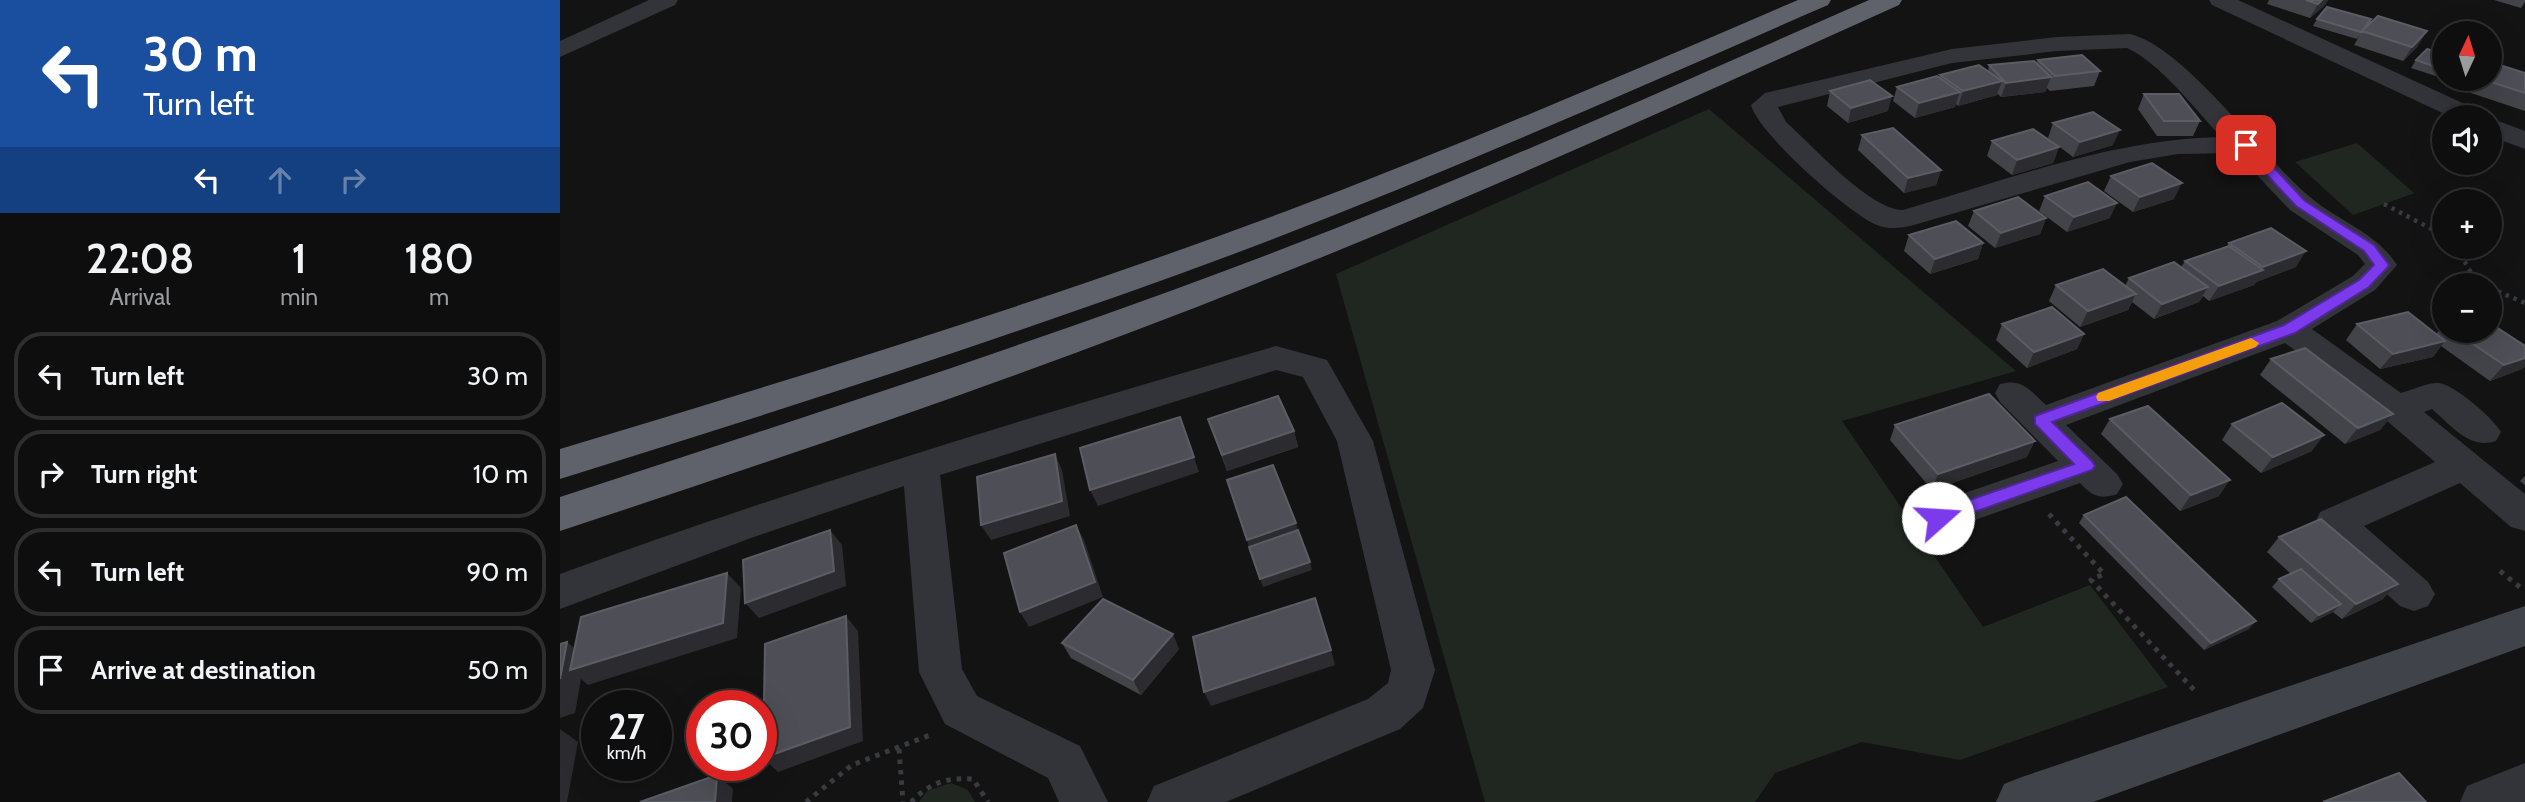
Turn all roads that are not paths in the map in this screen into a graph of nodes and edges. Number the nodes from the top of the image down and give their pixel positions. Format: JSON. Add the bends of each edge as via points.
{"nodes":[{"id":1,"x":667,"y":0,"type":"edge"},
{"id":2,"x":1819,"y":0,"type":"edge"},
{"id":3,"x":1890,"y":0,"type":"edge"},
{"id":4,"x":2220,"y":0,"type":"edge"},
{"id":5,"x":560,"y":50,"type":"edge"},
{"id":6,"x":2445,"y":105,"type":"edge"},
{"id":7,"x":2502,"y":130,"type":"edge"},
{"id":8,"x":2525,"y":141,"type":"edge"},
{"id":9,"x":2246,"y":145,"type":"junction"},
{"id":10,"x":2289,"y":329,"type":"junction"},
{"id":11,"x":2012,"y":393,"type":"dead end"},
{"id":12,"x":2395,"y":408,"type":"junction"},
{"id":13,"x":2040,"y":420,"type":"junction"},
{"id":14,"x":2483,"y":432,"type":"dead end"},
{"id":15,"x":560,"y":464,"type":"edge"},
{"id":16,"x":2462,"y":466,"type":"junction"},
{"id":17,"x":921,"y":467,"type":"junction"},
{"id":18,"x":560,"y":514,"type":"edge"},
{"id":19,"x":2525,"y":516,"type":"edge"},
{"id":20,"x":1938,"y":518,"type":"dead end"},
{"id":21,"x":560,"y":592,"type":"edge"},
{"id":22,"x":2414,"y":594,"type":"dead end"},
{"id":23,"x":2525,"y":626,"type":"edge"},
{"id":24,"x":2079,"y":793,"type":"edge"},
{"id":25,"x":1084,"y":802,"type":"edge"},
{"id":26,"x":1171,"y":802,"type":"edge"},
{"id":27,"x":2022,"y":802,"type":"edge"}],
"edges":[{"from":1,"to":5,"type":"street"},
{"from":2,"to":15,"type":"highway","via":[[1503,135],[1223,247],[992,328]]},
{"from":3,"to":18,"type":"highway","via":[[1525,162],[1242,277],[1001,366]]},
{"from":4,"to":6,"type":"street"},
{"from":7,"to":8,"type":"street"},
{"from":9,"to":9,"type":"street","via":[[2144,47],[2116,39],[1952,56],[1773,98],[1764,105],[1777,128],[1863,206],[1888,219],[1904,219],[2127,154],[2178,146]]},
{"from":9,"to":10,"type":"street","via":[[2300,204],[2369,248],[2382,265],[2364,284]]},
{"from":10,"to":12,"type":"street"},
{"from":10,"to":13,"type":"street"},
{"from":11,"to":13,"type":"street"},
{"from":12,"to":14,"type":"street","via":[[2437,395]]},
{"from":12,"to":16,"type":"street"},
{"from":13,"to":20,"type":"street","via":[[2095,475],[2025,488]]},
{"from":16,"to":19,"type":"street"},
{"from":16,"to":22,"type":"street","via":[[2334,523]]},
{"from":17,"to":21,"type":"street"},
{"from":17,"to":25,"type":"street","via":[[941,672],[961,710],[1065,762]]},
{"from":17,"to":26,"type":"street","via":[[1276,358],[1315,368],[1355,441],[1413,670],[1407,694],[1384,714]]},
{"from":23,"to":24,"type":"street"},
{"from":24,"to":27,"type":"street"}]}
